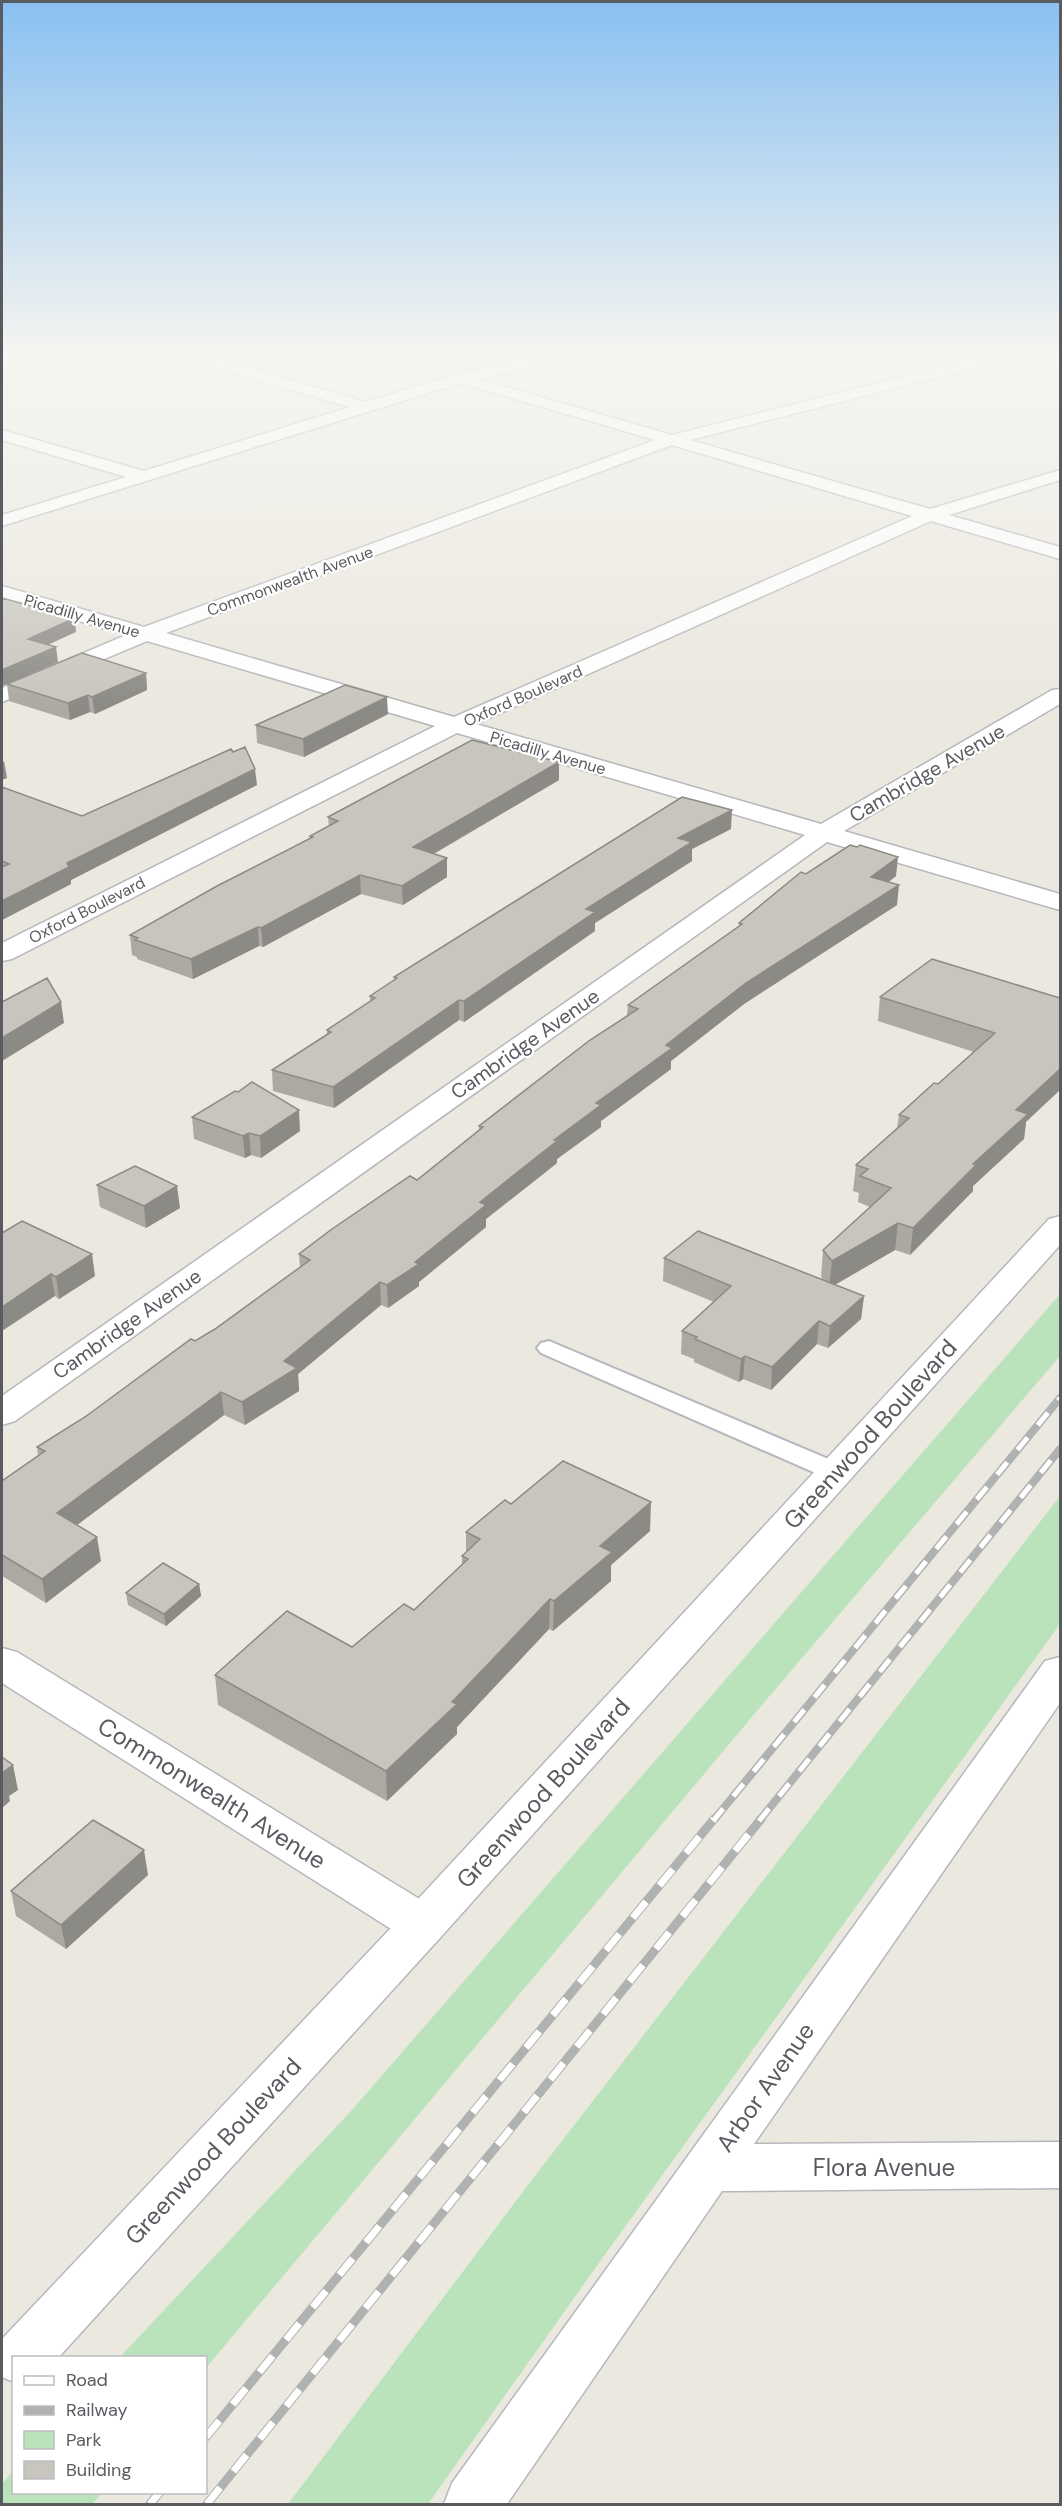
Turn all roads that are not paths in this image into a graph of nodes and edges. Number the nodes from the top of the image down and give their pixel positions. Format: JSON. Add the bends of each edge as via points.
{"nodes":[{"id":1,"x":138,"y":475,"type":"edge"},
{"id":2,"x":145,"y":475,"type":"edge"},
{"id":3,"x":575,"y":475,"type":"edge"},
{"id":4,"x":788,"y":475,"type":"edge"},
{"id":5,"x":1060,"y":475,"type":"edge"},
{"id":6,"x":142,"y":476,"type":"junction"},
{"id":7,"x":927,"y":516,"type":"junction"},
{"id":8,"x":2,"y":520,"type":"edge"},
{"id":9,"x":1060,"y":553,"type":"edge"},
{"id":10,"x":2,"y":592,"type":"edge"},
{"id":11,"x":145,"y":634,"type":"junction"},
{"id":12,"x":1060,"y":695,"type":"edge"},
{"id":13,"x":2,"y":696,"type":"edge"},
{"id":14,"x":453,"y":726,"type":"junction"},
{"id":15,"x":825,"y":832,"type":"junction"},
{"id":16,"x":1060,"y":903,"type":"edge"},
{"id":17,"x":2,"y":953,"type":"edge"},
{"id":18,"x":1060,"y":1226,"type":"edge"},
{"id":19,"x":549,"y":1348,"type":"dead end"},
{"id":20,"x":2,"y":1413,"type":"edge"},
{"id":21,"x":836,"y":1472,"type":"junction"},
{"id":22,"x":2,"y":1663,"type":"edge"},
{"id":23,"x":1060,"y":1672,"type":"edge"},
{"id":24,"x":423,"y":1925,"type":"junction"},
{"id":25,"x":1060,"y":2166,"type":"edge"},
{"id":26,"x":708,"y":2168,"type":"junction"},
{"id":27,"x":23,"y":2356,"type":"edge"},
{"id":28,"x":473,"y":2505,"type":"edge"}],
"edges":[{"from":1,"to":6,"type":"street"},
{"from":2,"to":6,"type":"street"},
{"from":3,"to":11,"type":"street","name":"Commonwealth Avenue"},
{"from":4,"to":7,"type":"street"},
{"from":5,"to":7,"type":"street","name":"Oxford Boulevard"},
{"from":6,"to":8,"type":"street"},
{"from":7,"to":9,"type":"street"},
{"from":7,"to":14,"type":"street","name":"Oxford Boulevard"},
{"from":10,"to":11,"type":"street","name":"Picadilly Avenue"},
{"from":11,"to":13,"type":"street","name":"Commonwealth Avenue"},
{"from":11,"to":14,"type":"street","name":"Picadilly Avenue"},
{"from":12,"to":15,"type":"street","name":"Cambridge Avenue"},
{"from":14,"to":15,"type":"street","name":"Picadilly Avenue"},
{"from":14,"to":17,"type":"street","name":"Oxford Boulevard"},
{"from":15,"to":16,"type":"street","name":"Picadilly Avenue"},
{"from":15,"to":20,"type":"street","name":"Cambridge Avenue"},
{"from":18,"to":21,"type":"street","name":"Greenwood Boulevard"},
{"from":19,"to":21,"type":"lane"},
{"from":21,"to":24,"type":"street","name":"Greenwood Boulevard"},
{"from":22,"to":24,"type":"street","name":"Commonwealth Avenue"},
{"from":23,"to":26,"type":"street","name":"Arbor Avenue"},
{"from":24,"to":27,"type":"street","name":"Greenwood Boulevard"},
{"from":25,"to":26,"type":"street","name":"Flora Avenue"},
{"from":26,"to":28,"type":"street","name":"Arbor Avenue"}]}
